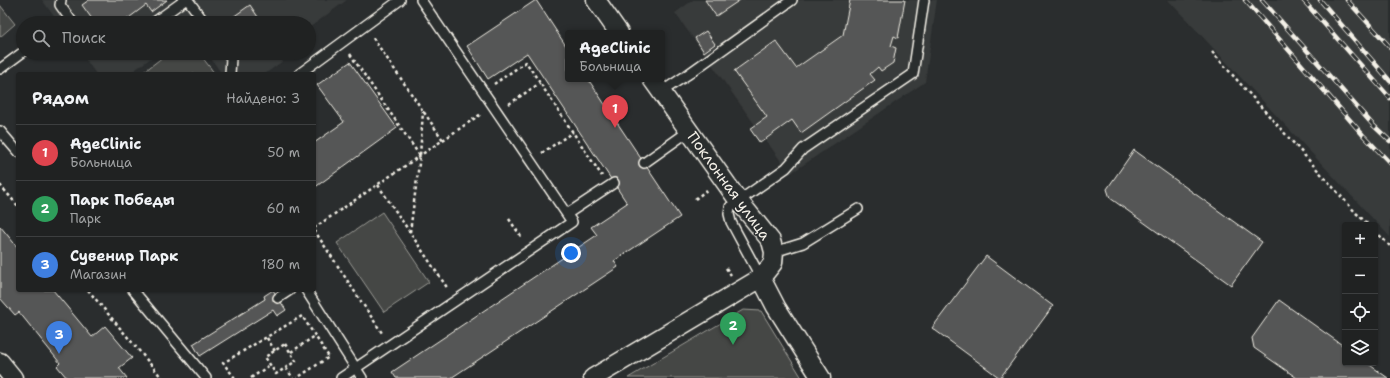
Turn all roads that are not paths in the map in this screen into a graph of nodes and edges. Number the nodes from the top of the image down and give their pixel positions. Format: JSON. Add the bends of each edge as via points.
{"nodes":[{"id":1,"x":61,"y":0,"type":"edge"},
{"id":2,"x":187,"y":0,"type":"edge"},
{"id":3,"x":400,"y":0,"type":"edge"},
{"id":4,"x":421,"y":0,"type":"edge"},
{"id":5,"x":596,"y":0,"type":"edge"},
{"id":6,"x":792,"y":0,"type":"edge"},
{"id":7,"x":924,"y":0,"type":"edge"},
{"id":8,"x":66,"y":16,"type":"edge"},
{"id":9,"x":164,"y":16,"type":"edge"},
{"id":10,"x":200,"y":16,"type":"edge"},
{"id":11,"x":618,"y":30,"type":"edge"},
{"id":12,"x":16,"y":57,"type":"edge"},
{"id":13,"x":230,"y":60,"type":"edge"},
{"id":14,"x":0,"y":69,"type":"edge"},
{"id":15,"x":230,"y":72,"type":"edge"},
{"id":16,"x":302,"y":72,"type":"edge"},
{"id":17,"x":657,"y":85,"type":"edge"},
{"id":18,"x":0,"y":131,"type":"edge"},
{"id":19,"x":689,"y":131,"type":"junction"},
{"id":20,"x":16,"y":150,"type":"edge"},
{"id":21,"x":644,"y":163,"type":"dead end"},
{"id":22,"x":611,"y":184,"type":"road end"},
{"id":23,"x":738,"y":200,"type":"junction"},
{"id":24,"x":858,"y":209,"type":"dead end"},
{"id":25,"x":567,"y":214,"type":"junction"},
{"id":26,"x":774,"y":252,"type":"junction"},
{"id":27,"x":760,"y":278,"type":"junction"},
{"id":28,"x":135,"y":292,"type":"edge"},
{"id":29,"x":287,"y":292,"type":"edge"},
{"id":30,"x":307,"y":292,"type":"edge"},
{"id":31,"x":278,"y":298,"type":"dead end"},
{"id":32,"x":0,"y":362,"type":"edge"},
{"id":33,"x":356,"y":368,"type":"junction"},
{"id":34,"x":13,"y":378,"type":"edge"},
{"id":35,"x":206,"y":378,"type":"edge"},
{"id":36,"x":340,"y":378,"type":"edge"},
{"id":37,"x":362,"y":378,"type":"edge"},
{"id":38,"x":593,"y":378,"type":"edge"},
{"id":39,"x":821,"y":378,"type":"edge"}],
"edges":[{"from":1,"to":8,"type":"lane","via":[[60,5]]},
{"from":2,"to":9,"type":"lane"},
{"from":2,"to":10,"type":"lane"},
{"from":3,"to":16,"type":"lane"},
{"from":4,"to":25,"type":"lane"},
{"from":5,"to":11,"type":"street"},
{"from":6,"to":17,"type":"lane","via":[[687,75]]},
{"from":7,"to":23,"type":"lane","via":[[913,74],[803,149],[786,168]]},
{"from":12,"to":14,"type":"lane"},
{"from":13,"to":15,"type":"lane"},
{"from":17,"to":19,"type":"street","name":"Поклонная улица"},
{"from":18,"to":20,"type":"lane"},
{"from":19,"to":21,"type":"lane"},
{"from":19,"to":23,"type":"street","name":"Поклонная улица"},
{"from":22,"to":25,"type":"lane"},
{"from":23,"to":26,"type":"street","name":"Поклонная улица","via":[[771,241]]},
{"from":23,"to":27,"type":"lane","via":[[730,207],[730,222]]},
{"from":24,"to":26,"type":"lane","via":[[803,243]]},
{"from":25,"to":33,"type":"lane","via":[[572,222]]},
{"from":26,"to":27,"type":"street","name":"Поклонная улица","via":[[772,263]]},
{"from":27,"to":38,"type":"street"},
{"from":27,"to":39,"type":"street"},
{"from":28,"to":35,"type":"lane"},
{"from":29,"to":31,"type":"lane"},
{"from":30,"to":33,"type":"lane"},
{"from":32,"to":34,"type":"street"},
{"from":33,"to":36,"type":"lane"},
{"from":33,"to":37,"type":"lane"}]}
